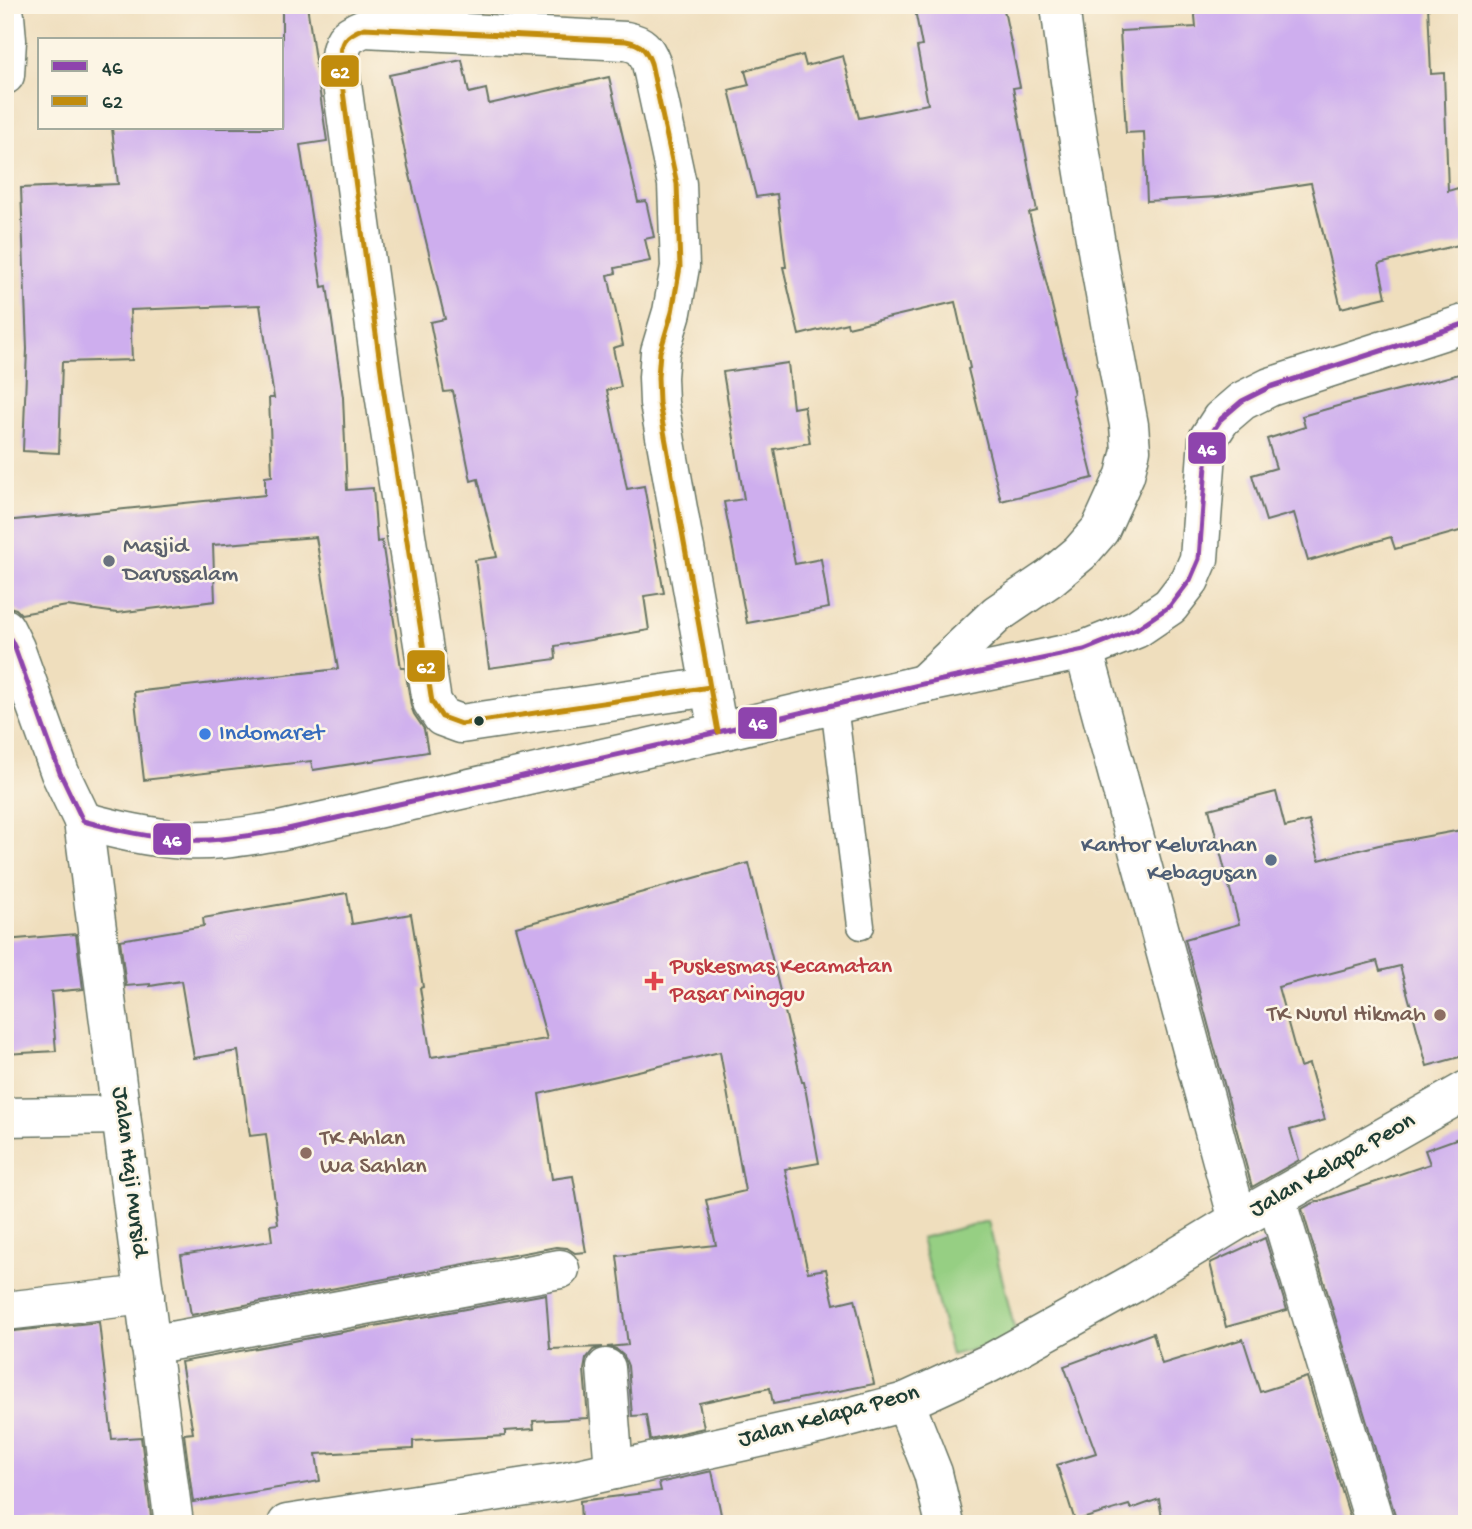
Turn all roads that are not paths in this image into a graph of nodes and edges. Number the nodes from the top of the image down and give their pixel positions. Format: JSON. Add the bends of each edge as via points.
{"nodes":[{"id":1,"x":1060,"y":5,"type":"edge"},
{"id":2,"x":5,"y":16,"type":"edge"},
{"id":3,"x":5,"y":75,"type":"edge"},
{"id":4,"x":1467,"y":323,"type":"edge"},
{"id":5,"x":5,"y":628,"type":"edge"},
{"id":6,"x":1084,"y":650,"type":"junction"},
{"id":7,"x":923,"y":684,"type":"junction"},
{"id":8,"x":710,"y":687,"type":"junction"},
{"id":9,"x":834,"y":705,"type":"junction"},
{"id":10,"x":719,"y":732,"type":"junction"},
{"id":11,"x":83,"y":821,"type":"junction"},
{"id":12,"x":861,"y":926,"type":"dead end"},
{"id":13,"x":1467,"y":1090,"type":"edge"},
{"id":14,"x":121,"y":1115,"type":"junction"},
{"id":15,"x":5,"y":1116,"type":"edge"},
{"id":16,"x":1276,"y":1199,"type":"junction"},
{"id":17,"x":1238,"y":1220,"type":"junction"},
{"id":18,"x":560,"y":1269,"type":"dead end"},
{"id":19,"x":145,"y":1294,"type":"junction"},
{"id":20,"x":5,"y":1311,"type":"edge"},
{"id":21,"x":150,"y":1345,"type":"junction"},
{"id":22,"x":606,"y":1368,"type":"dead end"},
{"id":23,"x":905,"y":1402,"type":"junction"},
{"id":24,"x":614,"y":1470,"type":"junction"},
{"id":25,"x":173,"y":1524,"type":"edge"},
{"id":26,"x":288,"y":1524,"type":"edge"},
{"id":27,"x":945,"y":1524,"type":"edge"},
{"id":28,"x":1375,"y":1524,"type":"edge"}],
"edges":[{"from":1,"to":7,"type":"street","via":[[1131,450],[1100,530],[1080,553],[997,614]]},
{"from":2,"to":3,"type":"street"},
{"from":4,"to":6,"type":"street","via":[[1270,387],[1242,401],[1221,419],[1208,439],[1199,559],[1190,580],[1170,606],[1136,629]]},
{"from":5,"to":11,"type":"street","name":"Jalan Haji Mursid"},
{"from":6,"to":7,"type":"street"},
{"from":6,"to":17,"type":"street"},
{"from":7,"to":9,"type":"street"},
{"from":8,"to":8,"type":"street","via":[[461,724],[442,717],[432,702],[339,62],[341,44],[350,33],[364,28],[626,41],[637,43],[648,55],[677,184],[679,223],[680,267],[660,352],[659,403]]},
{"from":8,"to":10,"type":"street"},
{"from":9,"to":10,"type":"street"},
{"from":9,"to":12,"type":"lane"},
{"from":10,"to":11,"type":"street","via":[[279,831],[230,838],[139,835]]},
{"from":11,"to":14,"type":"street","name":"Jalan Haji Mursid"},
{"from":13,"to":16,"type":"street","name":"Jalan Kelapa Peon"},
{"from":14,"to":15,"type":"street"},
{"from":14,"to":19,"type":"street","name":"Jalan Haji Mursid"},
{"from":16,"to":17,"type":"street","name":"Jalan Kelapa Peon"},
{"from":16,"to":28,"type":"street"},
{"from":17,"to":23,"type":"street","name":"Jalan Kelapa Peon","via":[[990,1363]]},
{"from":18,"to":21,"type":"street"},
{"from":19,"to":20,"type":"street"},
{"from":19,"to":21,"type":"street","name":"Jalan Haji Mursid"},
{"from":21,"to":25,"type":"street","name":"Jalan Haji Mursid"},
{"from":22,"to":24,"type":"street"},
{"from":23,"to":24,"type":"street","name":"Jalan Kelapa Peon"},
{"from":23,"to":27,"type":"street","via":[[933,1473]]},
{"from":24,"to":26,"type":"street","name":"Jalan Kelapa Peon"}]}
